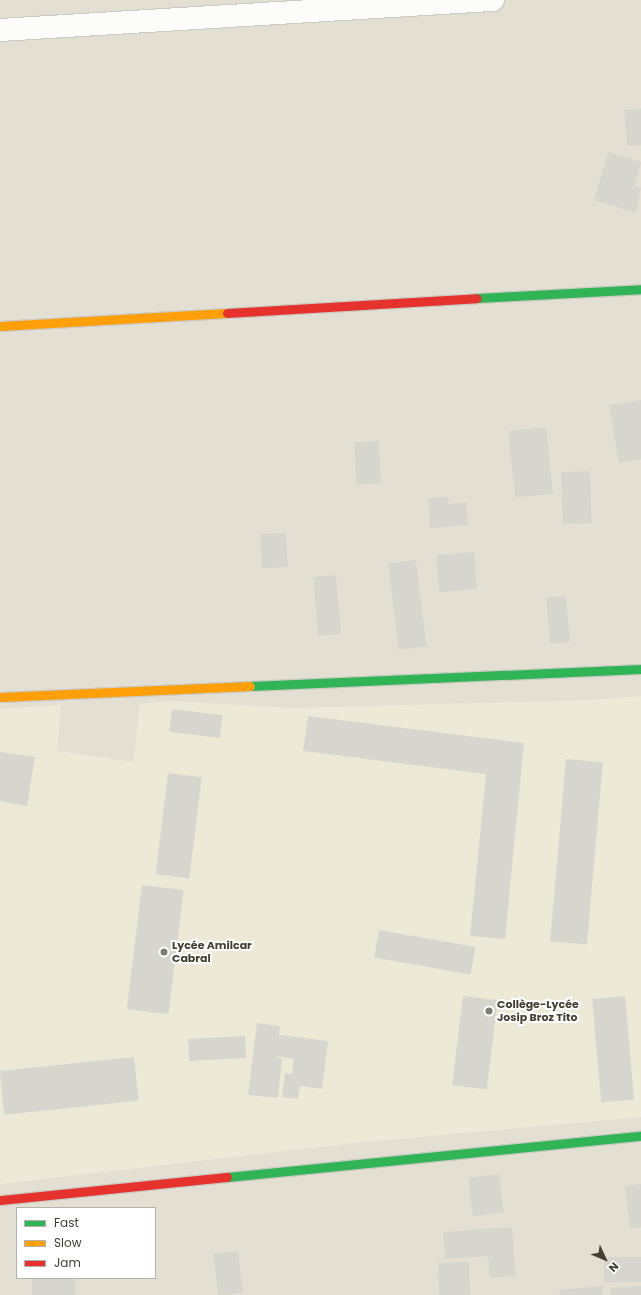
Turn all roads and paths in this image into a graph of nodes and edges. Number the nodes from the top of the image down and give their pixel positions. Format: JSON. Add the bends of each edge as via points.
{"nodes":[{"id":1,"x":493,"y":0,"type":"edge"},
{"id":2,"x":0,"y":30,"type":"edge"},
{"id":3,"x":641,"y":289,"type":"edge"},
{"id":4,"x":0,"y":326,"type":"edge"},
{"id":5,"x":641,"y":670,"type":"edge"},
{"id":6,"x":0,"y":697,"type":"edge"},
{"id":7,"x":641,"y":1136,"type":"edge"},
{"id":8,"x":0,"y":1200,"type":"edge"}],
"edges":[{"from":1,"to":2,"type":"street"},
{"from":3,"to":4,"type":"street"},
{"from":5,"to":6,"type":"street"},
{"from":7,"to":8,"type":"street"}]}
